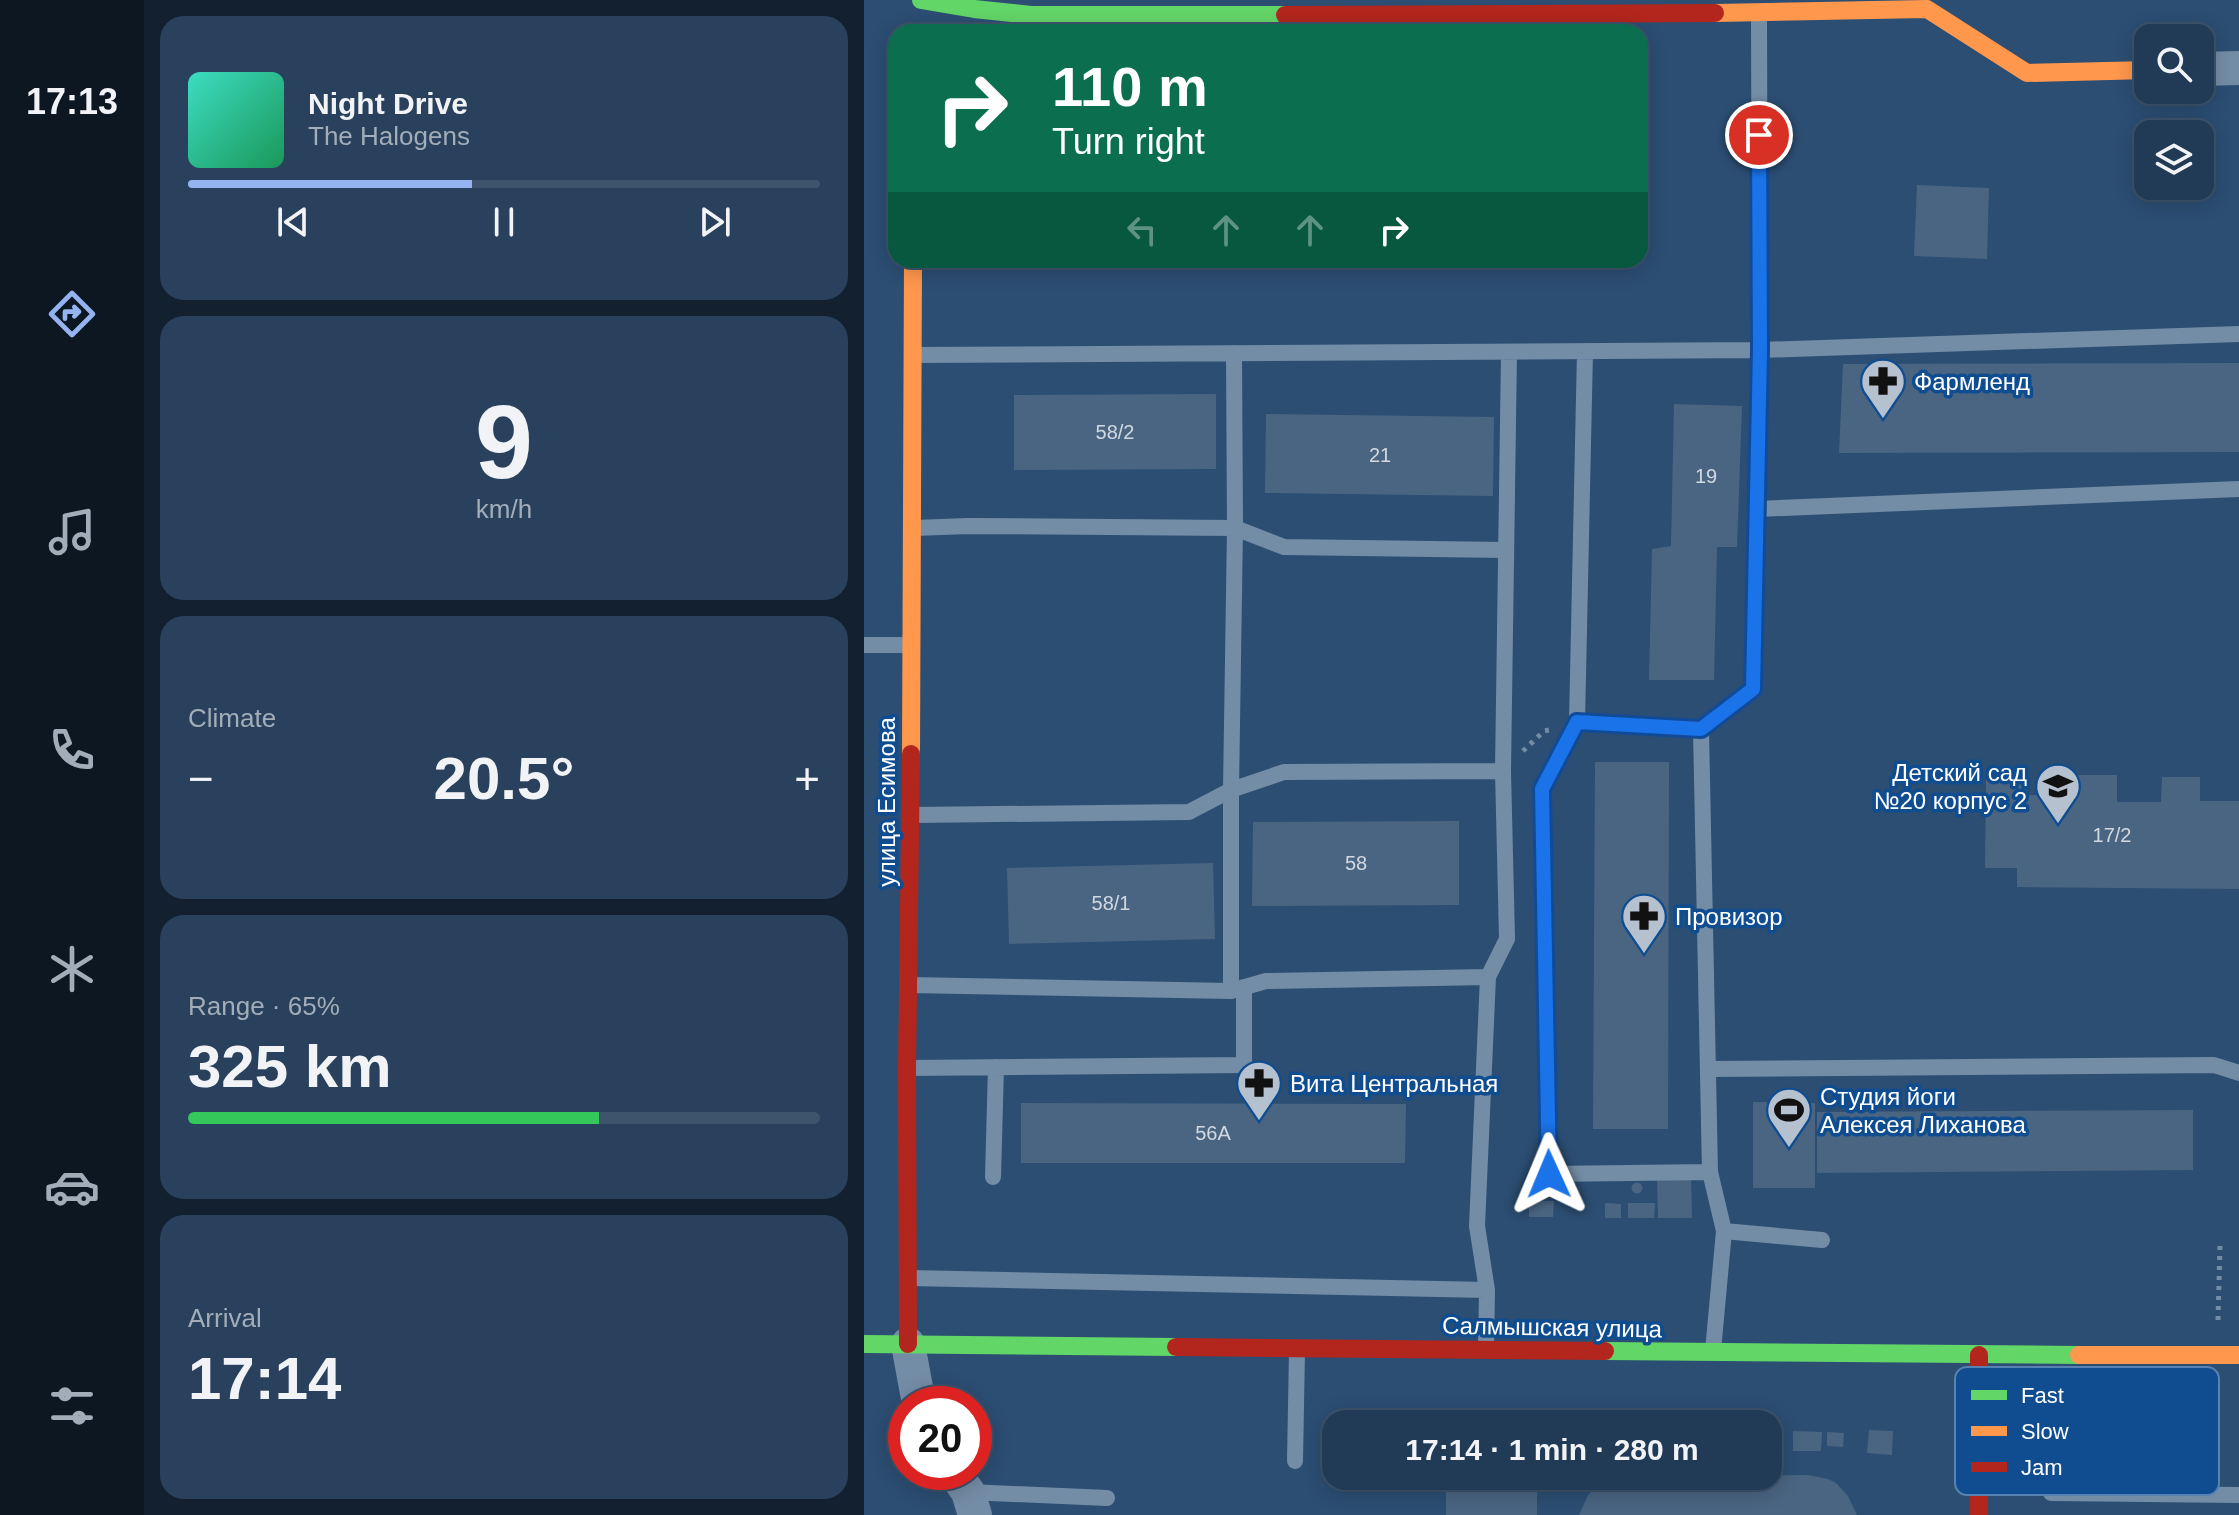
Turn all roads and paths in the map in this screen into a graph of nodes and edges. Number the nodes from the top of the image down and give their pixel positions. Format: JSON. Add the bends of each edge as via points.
{"nodes":[{"id":1,"x":920,"y":0,"type":"edge"},
{"id":2,"x":1927,"y":5,"type":"edge"},
{"id":3,"x":1759,"y":12,"type":"junction"},
{"id":4,"x":917,"y":21,"type":"dead end"},
{"id":5,"x":2239,"y":68,"type":"edge"},
{"id":6,"x":2214,"y":69,"type":"edge"},
{"id":7,"x":2134,"y":70,"type":"edge"},
{"id":8,"x":913,"y":268,"type":"edge"},
{"id":9,"x":2239,"y":334,"type":"edge"},
{"id":10,"x":1760,"y":350,"type":"junction"},
{"id":11,"x":1585,"y":351,"type":"junction"},
{"id":12,"x":1509,"y":352,"type":"junction"},
{"id":13,"x":1234,"y":353,"type":"junction"},
{"id":14,"x":913,"y":355,"type":"junction"},
{"id":15,"x":2239,"y":489,"type":"edge"},
{"id":16,"x":1757,"y":509,"type":"junction"},
{"id":17,"x":1235,"y":528,"type":"junction"},
{"id":18,"x":912,"y":529,"type":"junction"},
{"id":19,"x":1505,"y":550,"type":"junction"},
{"id":20,"x":864,"y":645,"type":"edge"},
{"id":21,"x":911,"y":645,"type":"junction"},
{"id":22,"x":1577,"y":722,"type":"junction"},
{"id":23,"x":1701,"y":729,"type":"junction"},
{"id":24,"x":1503,"y":771,"type":"junction"},
{"id":25,"x":1231,"y":790,"type":"junction"},
{"id":26,"x":911,"y":815,"type":"junction"},
{"id":27,"x":1488,"y":977,"type":"junction"},
{"id":28,"x":908,"y":985,"type":"junction"},
{"id":29,"x":1237,"y":989,"type":"junction"},
{"id":30,"x":996,"y":1067,"type":"junction"},
{"id":31,"x":907,"y":1068,"type":"junction"},
{"id":32,"x":1708,"y":1069,"type":"junction"},
{"id":33,"x":2239,"y":1073,"type":"edge"},
{"id":34,"x":1710,"y":1172,"type":"junction"},
{"id":35,"x":993,"y":1177,"type":"dead end"},
{"id":36,"x":1724,"y":1231,"type":"junction"},
{"id":37,"x":1822,"y":1240,"type":"dead end"},
{"id":38,"x":909,"y":1278,"type":"junction"},
{"id":39,"x":1487,"y":1290,"type":"junction"},
{"id":40,"x":864,"y":1344,"type":"edge"},
{"id":41,"x":908,"y":1344,"type":"junction"},
{"id":42,"x":1297,"y":1349,"type":"junction"},
{"id":43,"x":1486,"y":1350,"type":"junction"},
{"id":44,"x":1713,"y":1353,"type":"junction"},
{"id":45,"x":1979,"y":1355,"type":"junction"},
{"id":46,"x":2239,"y":1355,"type":"edge"},
{"id":47,"x":1979,"y":1367,"type":"edge"},
{"id":48,"x":916,"y":1386,"type":"edge"},
{"id":49,"x":1295,"y":1461,"type":"dead end"},
{"id":50,"x":966,"y":1493,"type":"edge"},
{"id":51,"x":2219,"y":1495,"type":"edge"},
{"id":52,"x":2239,"y":1495,"type":"edge"},
{"id":53,"x":1107,"y":1498,"type":"dead end"}],
"edges":[{"from":1,"to":3,"type":"street","via":[[1031,15]]},
{"from":1,"to":4,"type":"street"},
{"from":2,"to":3,"type":"street"},
{"from":2,"to":7,"type":"street","via":[[2027,73]]},
{"from":3,"to":10,"type":"lane"},
{"from":5,"to":6,"type":"street"},
{"from":8,"to":14,"type":"street","name":"улица Есимова"},
{"from":9,"to":10,"type":"lane"},
{"from":10,"to":11,"type":"lane"},
{"from":10,"to":16,"type":"lane"},
{"from":11,"to":12,"type":"lane"},
{"from":11,"to":22,"type":"lane"},
{"from":12,"to":13,"type":"lane"},
{"from":12,"to":19,"type":"lane"},
{"from":13,"to":14,"type":"lane"},
{"from":13,"to":17,"type":"lane"},
{"from":14,"to":18,"type":"street","name":"улица Есимова"},
{"from":15,"to":16,"type":"lane"},
{"from":16,"to":23,"type":"lane","via":[[1753,689]]},
{"from":17,"to":18,"type":"lane"},
{"from":17,"to":19,"type":"lane","via":[[1284,547]]},
{"from":17,"to":25,"type":"lane"},
{"from":18,"to":21,"type":"street","name":"улица Есимова"},
{"from":19,"to":24,"type":"lane"},
{"from":20,"to":21,"type":"lane"},
{"from":21,"to":26,"type":"street","name":"улица Есимова"},
{"from":22,"to":23,"type":"lane"},
{"from":22,"to":34,"type":"lane","via":[[1542,789],[1549,1174]]},
{"from":23,"to":32,"type":"lane"},
{"from":24,"to":25,"type":"lane","via":[[1284,772]]},
{"from":24,"to":27,"type":"lane","via":[[1507,939]]},
{"from":25,"to":26,"type":"lane","via":[[1189,812]]},
{"from":25,"to":29,"type":"lane"},
{"from":26,"to":28,"type":"street","name":"улица Есимова"},
{"from":27,"to":29,"type":"lane","via":[[1266,981]]},
{"from":27,"to":39,"type":"lane","via":[[1477,1226]]},
{"from":28,"to":29,"type":"lane"},
{"from":28,"to":31,"type":"street","name":"улица Есимова"},
{"from":29,"to":30,"type":"lane","via":[[1244,1065]]},
{"from":30,"to":31,"type":"lane"},
{"from":30,"to":35,"type":"lane"},
{"from":31,"to":38,"type":"street","name":"улица Есимова"},
{"from":32,"to":33,"type":"lane","via":[[2214,1065]]},
{"from":32,"to":34,"type":"lane"},
{"from":34,"to":36,"type":"lane"},
{"from":36,"to":37,"type":"lane"},
{"from":36,"to":44,"type":"lane"},
{"from":38,"to":39,"type":"lane"},
{"from":38,"to":41,"type":"street","name":"улица Есимова"},
{"from":39,"to":43,"type":"lane"},
{"from":40,"to":41,"type":"street","name":"Салмышская улица"},
{"from":41,"to":42,"type":"street","name":"Салмышская улица"},
{"from":41,"to":48,"type":"street"},
{"from":42,"to":43,"type":"street","name":"Салмышская улица"},
{"from":42,"to":49,"type":"lane"},
{"from":43,"to":44,"type":"street","name":"Салмышская улица"},
{"from":44,"to":45,"type":"street","name":"Салмышская улица"},
{"from":45,"to":46,"type":"street","name":"Салмышская улица"},
{"from":45,"to":47,"type":"street"},
{"from":50,"to":53,"type":"lane"},
{"from":51,"to":52,"type":"lane"}]}
